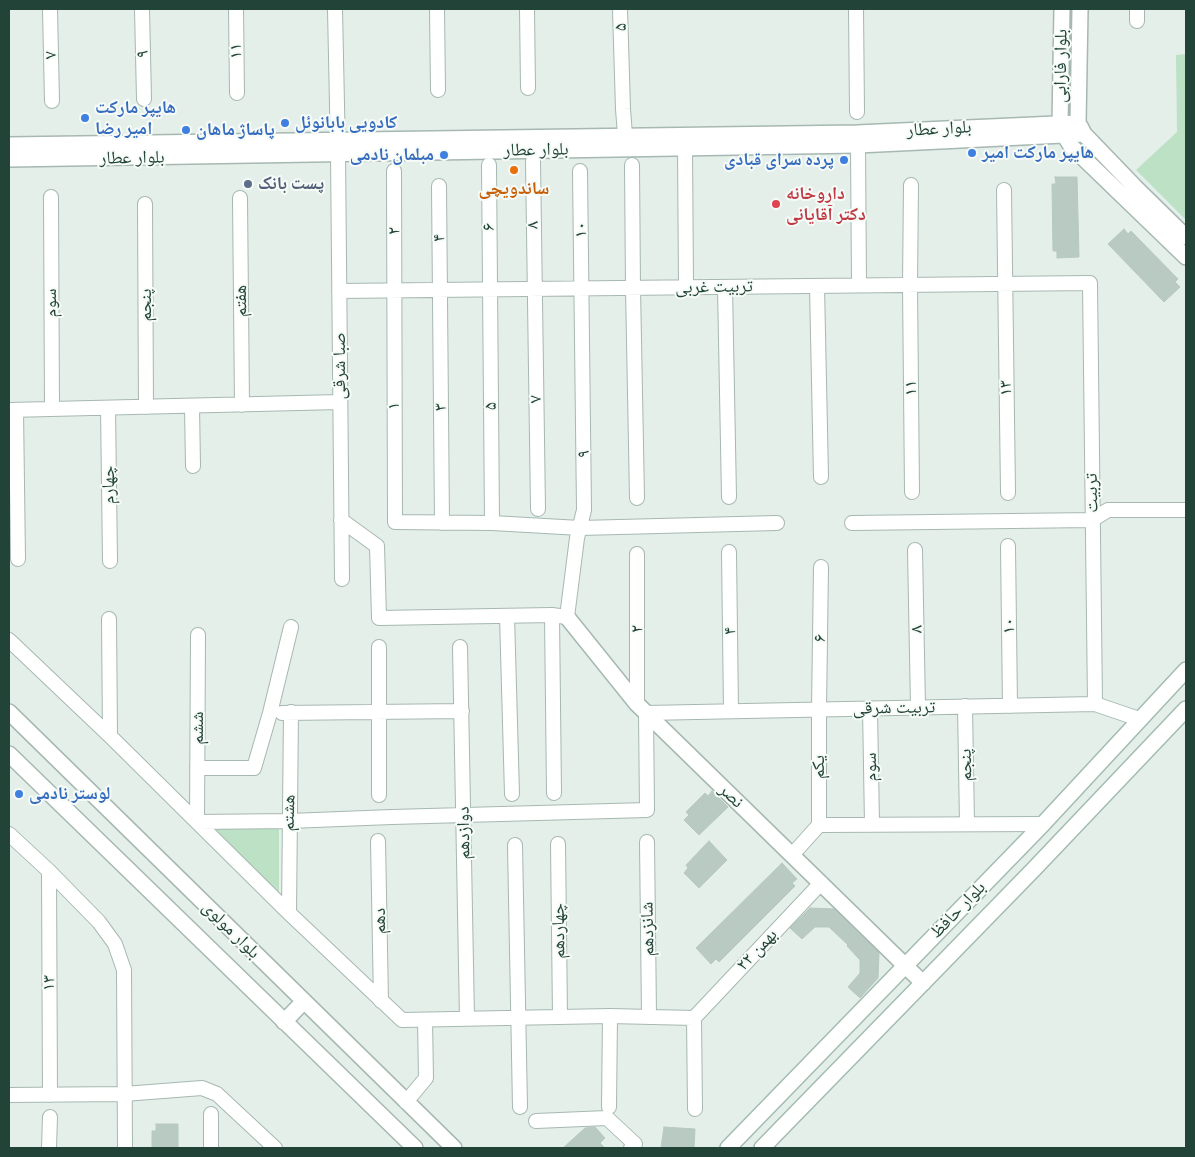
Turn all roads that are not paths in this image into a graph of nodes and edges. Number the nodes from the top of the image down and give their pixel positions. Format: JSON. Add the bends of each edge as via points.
{"nodes":[{"id":1,"x":50,"y":9,"type":"edge"},
{"id":2,"x":142,"y":9,"type":"edge"},
{"id":3,"x":236,"y":9,"type":"edge"},
{"id":4,"x":335,"y":9,"type":"edge"},
{"id":5,"x":437,"y":9,"type":"edge"},
{"id":6,"x":527,"y":9,"type":"edge"},
{"id":7,"x":620,"y":9,"type":"edge"},
{"id":8,"x":856,"y":9,"type":"edge"},
{"id":9,"x":1062,"y":9,"type":"edge"},
{"id":10,"x":1080,"y":9,"type":"edge"},
{"id":11,"x":528,"y":88,"type":"dead end"},
{"id":12,"x":438,"y":90,"type":"dead end"},
{"id":13,"x":237,"y":93,"type":"dead end"},
{"id":14,"x":144,"y":100,"type":"dead end"},
{"id":15,"x":52,"y":102,"type":"dead end"},
{"id":16,"x":857,"y":112,"type":"dead end"},
{"id":17,"x":1081,"y":128,"type":"junction"},
{"id":18,"x":1062,"y":129,"type":"junction"},
{"id":19,"x":625,"y":135,"type":"junction"},
{"id":20,"x":9,"y":145,"type":"edge"},
{"id":21,"x":858,"y":145,"type":"junction"},
{"id":22,"x":338,"y":146,"type":"junction"},
{"id":23,"x":685,"y":148,"type":"junction"},
{"id":24,"x":9,"y":160,"type":"edge"},
{"id":25,"x":532,"y":161,"type":"dead end"},
{"id":26,"x":489,"y":165,"type":"dead end"},
{"id":27,"x":632,"y":165,"type":"dead end"},
{"id":28,"x":394,"y":171,"type":"dead end"},
{"id":29,"x":580,"y":171,"type":"dead end"},
{"id":30,"x":911,"y":185,"type":"dead end"},
{"id":31,"x":439,"y":186,"type":"dead end"},
{"id":32,"x":1004,"y":190,"type":"dead end"},
{"id":33,"x":51,"y":198,"type":"dead end"},
{"id":34,"x":240,"y":198,"type":"dead end"},
{"id":35,"x":145,"y":204,"type":"dead end"},
{"id":36,"x":1186,"y":237,"type":"edge"},
{"id":37,"x":1186,"y":257,"type":"edge"},
{"id":38,"x":1090,"y":283,"type":"joint"},
{"id":39,"x":1004,"y":284,"type":"junction"},
{"id":40,"x":910,"y":285,"type":"junction"},
{"id":41,"x":817,"y":286,"type":"junction"},
{"id":42,"x":859,"y":286,"type":"junction"},
{"id":43,"x":686,"y":287,"type":"junction"},
{"id":44,"x":725,"y":287,"type":"junction"},
{"id":45,"x":582,"y":288,"type":"junction"},
{"id":46,"x":632,"y":288,"type":"junction"},
{"id":47,"x":534,"y":289,"type":"junction"},
{"id":48,"x":394,"y":290,"type":"junction"},
{"id":49,"x":440,"y":290,"type":"junction"},
{"id":50,"x":489,"y":290,"type":"junction"},
{"id":51,"x":339,"y":291,"type":"junction"},
{"id":52,"x":340,"y":402,"type":"junction"},
{"id":53,"x":242,"y":405,"type":"junction"},
{"id":54,"x":192,"y":406,"type":"junction"},
{"id":55,"x":146,"y":407,"type":"junction"},
{"id":56,"x":108,"y":408,"type":"junction"},
{"id":57,"x":52,"y":409,"type":"junction"},
{"id":58,"x":12,"y":410,"type":"edge"},
{"id":59,"x":193,"y":466,"type":"dead end"},
{"id":60,"x":821,"y":477,"type":"dead end"},
{"id":61,"x":912,"y":492,"type":"dead end"},
{"id":62,"x":1008,"y":493,"type":"dead end"},
{"id":63,"x":729,"y":497,"type":"dead end"},
{"id":64,"x":637,"y":498,"type":"dead end"},
{"id":65,"x":538,"y":509,"type":"dead end"},
{"id":66,"x":1186,"y":510,"type":"edge"},
{"id":67,"x":341,"y":520,"type":"junction"},
{"id":68,"x":1092,"y":520,"type":"junction"},
{"id":69,"x":442,"y":523,"type":"junction"},
{"id":70,"x":492,"y":523,"type":"junction"},
{"id":71,"x":777,"y":523,"type":"dead end"},
{"id":72,"x":852,"y":523,"type":"dead end"},
{"id":73,"x":580,"y":528,"type":"junction"},
{"id":74,"x":1008,"y":546,"type":"dead end"},
{"id":75,"x":915,"y":550,"type":"dead end"},
{"id":76,"x":729,"y":552,"type":"dead end"},
{"id":77,"x":637,"y":554,"type":"dead end"},
{"id":78,"x":18,"y":559,"type":"dead end"},
{"id":79,"x":110,"y":561,"type":"dead end"},
{"id":80,"x":821,"y":567,"type":"dead end"},
{"id":81,"x":342,"y":579,"type":"dead end"},
{"id":82,"x":507,"y":616,"type":"junction"},
{"id":83,"x":560,"y":616,"type":"junction"},
{"id":84,"x":109,"y":619,"type":"dead end"},
{"id":85,"x":291,"y":627,"type":"dead end"},
{"id":86,"x":198,"y":635,"type":"dead end"},
{"id":87,"x":9,"y":640,"type":"edge"},
{"id":88,"x":379,"y":647,"type":"dead end"},
{"id":89,"x":460,"y":647,"type":"dead end"},
{"id":90,"x":1186,"y":670,"type":"edge"},
{"id":91,"x":1095,"y":704,"type":"junction"},
{"id":92,"x":965,"y":706,"type":"junction"},
{"id":93,"x":1010,"y":706,"type":"junction"},
{"id":94,"x":918,"y":707,"type":"junction"},
{"id":95,"x":870,"y":708,"type":"junction"},
{"id":96,"x":642,"y":709,"type":"junction"},
{"id":97,"x":819,"y":709,"type":"junction"},
{"id":98,"x":1186,"y":709,"type":"edge"},
{"id":99,"x":462,"y":710,"type":"junction"},
{"id":100,"x":731,"y":711,"type":"junction"},
{"id":101,"x":9,"y":712,"type":"edge"},
{"id":102,"x":291,"y":712,"type":"junction"},
{"id":103,"x":379,"y":712,"type":"junction"},
{"id":104,"x":270,"y":713,"type":"junction"},
{"id":105,"x":1139,"y":720,"type":"junction"},
{"id":106,"x":110,"y":736,"type":"junction"},
{"id":107,"x":9,"y":754,"type":"edge"},
{"id":108,"x":198,"y":768,"type":"junction"},
{"id":109,"x":554,"y":793,"type":"dead end"},
{"id":110,"x":512,"y":794,"type":"dead end"},
{"id":111,"x":380,"y":795,"type":"dead end"},
{"id":112,"x":464,"y":815,"type":"junction"},
{"id":113,"x":289,"y":821,"type":"junction"},
{"id":114,"x":197,"y":822,"type":"junction"},
{"id":115,"x":967,"y":824,"type":"junction"},
{"id":116,"x":1043,"y":824,"type":"junction"},
{"id":117,"x":819,"y":825,"type":"junction"},
{"id":118,"x":872,"y":825,"type":"junction"},
{"id":119,"x":9,"y":834,"type":"edge"},
{"id":120,"x":378,"y":841,"type":"dead end"},
{"id":121,"x":647,"y":842,"type":"dead end"},
{"id":122,"x":558,"y":844,"type":"dead end"},
{"id":123,"x":516,"y":845,"type":"dead end"},
{"id":124,"x":792,"y":855,"type":"junction"},
{"id":125,"x":49,"y":871,"type":"junction"},
{"id":126,"x":820,"y":883,"type":"junction"},
{"id":127,"x":289,"y":913,"type":"junction"},
{"id":128,"x":905,"y":965,"type":"junction"},
{"id":129,"x":923,"y":983,"type":"junction"},
{"id":130,"x":304,"y":1001,"type":"junction"},
{"id":131,"x":381,"y":1001,"type":"junction"},
{"id":132,"x":610,"y":1016,"type":"junction"},
{"id":133,"x":649,"y":1016,"type":"junction"},
{"id":134,"x":560,"y":1017,"type":"junction"},
{"id":135,"x":467,"y":1018,"type":"junction"},
{"id":136,"x":517,"y":1018,"type":"junction"},
{"id":137,"x":694,"y":1018,"type":"junction"},
{"id":138,"x":425,"y":1020,"type":"junction"},
{"id":139,"x":284,"y":1022,"type":"junction"},
{"id":140,"x":124,"y":1094,"type":"junction"},
{"id":141,"x":9,"y":1095,"type":"edge"},
{"id":142,"x":50,"y":1095,"type":"junction"},
{"id":143,"x":406,"y":1102,"type":"junction"},
{"id":144,"x":520,"y":1107,"type":"dead end"},
{"id":145,"x":609,"y":1107,"type":"dead end"},
{"id":146,"x":694,"y":1109,"type":"dead end"},
{"id":147,"x":211,"y":1114,"type":"dead end"},
{"id":148,"x":50,"y":1117,"type":"dead end"},
{"id":149,"x":536,"y":1121,"type":"dead end"},
{"id":150,"x":49,"y":1148,"type":"edge"},
{"id":151,"x":125,"y":1148,"type":"edge"},
{"id":152,"x":211,"y":1148,"type":"edge"},
{"id":153,"x":275,"y":1148,"type":"edge"},
{"id":154,"x":415,"y":1148,"type":"edge"},
{"id":155,"x":454,"y":1148,"type":"edge"},
{"id":156,"x":631,"y":1148,"type":"edge"},
{"id":157,"x":728,"y":1148,"type":"edge"},
{"id":158,"x":762,"y":1148,"type":"edge"}],
"edges":[{"from":1,"to":15,"type":"street","name":"۷"},
{"from":2,"to":14,"type":"street","name":"۹"},
{"from":3,"to":13,"type":"street","name":"۱۱"},
{"from":4,"to":22,"type":"street","name":"صبا شرقی"},
{"from":5,"to":12,"type":"street"},
{"from":6,"to":11,"type":"street"},
{"from":7,"to":19,"type":"street","name":"۵"},
{"from":8,"to":16,"type":"street"},
{"from":9,"to":18,"type":"street","name":"بلوار فارابی"},
{"from":10,"to":17,"type":"street","name":"بلوار فارابی"},
{"from":17,"to":18,"type":"street","name":"بلوار عطار"},
{"from":17,"to":36,"type":"street"},
{"from":18,"to":19,"type":"street","name":"بلوار عطار"},
{"from":18,"to":21,"type":"street","name":"بلوار عطار"},
{"from":18,"to":37,"type":"street","via":[[1071,146]]},
{"from":19,"to":22,"type":"street","name":"بلوار عطار"},
{"from":20,"to":22,"type":"street","name":"بلوار عطار"},
{"from":21,"to":23,"type":"street","name":"بلوار عطار"},
{"from":21,"to":42,"type":"street"},
{"from":22,"to":23,"type":"street","name":"بلوار عطار"},
{"from":22,"to":24,"type":"street","name":"بلوار عطار"},
{"from":22,"to":51,"type":"street","name":"صبا شرقی"},
{"from":23,"to":43,"type":"street"},
{"from":25,"to":47,"type":"street","name":"۸"},
{"from":26,"to":50,"type":"street","name":"۶"},
{"from":27,"to":46,"type":"street"},
{"from":28,"to":48,"type":"street","name":"۲"},
{"from":29,"to":45,"type":"street","name":"۱۰"},
{"from":30,"to":40,"type":"street","name":"۱۱"},
{"from":31,"to":49,"type":"street","name":"۴"},
{"from":32,"to":39,"type":"street","name":"۱۳"},
{"from":33,"to":57,"type":"street","name":"سوم"},
{"from":34,"to":53,"type":"street","name":"هفتم"},
{"from":35,"to":55,"type":"street","name":"پنجم"},
{"from":38,"to":39,"type":"street","name":"تربیت غربی"},
{"from":38,"to":68,"type":"street","name":"تربیت"},
{"from":39,"to":40,"type":"street","name":"تربیت غربی"},
{"from":39,"to":62,"type":"street","name":"۱۳"},
{"from":40,"to":42,"type":"street","name":"تربیت غربی"},
{"from":40,"to":61,"type":"street","name":"۱۱"},
{"from":41,"to":42,"type":"street","name":"تربیت غربی"},
{"from":41,"to":44,"type":"street","name":"تربیت غربی"},
{"from":41,"to":60,"type":"street"},
{"from":43,"to":44,"type":"street","name":"تربیت غربی"},
{"from":43,"to":46,"type":"street","name":"تربیت غربی"},
{"from":44,"to":63,"type":"street"},
{"from":45,"to":46,"type":"street","name":"تربیت غربی"},
{"from":45,"to":47,"type":"street","name":"تربیت غربی"},
{"from":45,"to":73,"type":"street","name":"۹","via":[[584,510]]},
{"from":46,"to":64,"type":"street"},
{"from":47,"to":50,"type":"street","name":"تربیت غربی"},
{"from":47,"to":65,"type":"street","name":"۷"},
{"from":48,"to":49,"type":"street","name":"تربیت غربی"},
{"from":48,"to":51,"type":"street","name":"تربیت غربی"},
{"from":48,"to":69,"type":"street","name":"۱","via":[[395,522]]},
{"from":49,"to":50,"type":"street","name":"تربیت غربی"},
{"from":49,"to":69,"type":"street","name":"۳"},
{"from":50,"to":70,"type":"street","name":"۵"},
{"from":51,"to":52,"type":"street","name":"صبا شرقی"},
{"from":52,"to":53,"type":"street"},
{"from":52,"to":67,"type":"street","name":"صبا شرقی"},
{"from":53,"to":54,"type":"street"},
{"from":54,"to":55,"type":"street"},
{"from":54,"to":59,"type":"street"},
{"from":55,"to":56,"type":"street"},
{"from":56,"to":57,"type":"street"},
{"from":56,"to":79,"type":"street","name":"چهارم"},
{"from":57,"to":58,"type":"street"},
{"from":58,"to":78,"type":"street"},
{"from":66,"to":68,"type":"street","via":[[1108,510]]},
{"from":67,"to":81,"type":"street","name":"صبا شرقی"},
{"from":67,"to":82,"type":"street","via":[[377,546],[379,618]]},
{"from":68,"to":72,"type":"street"},
{"from":68,"to":91,"type":"street","name":"تربیت"},
{"from":69,"to":70,"type":"street"},
{"from":70,"to":73,"type":"street"},
{"from":71,"to":73,"type":"street"},
{"from":73,"to":83,"type":"street","name":"۹"},
{"from":74,"to":93,"type":"street","name":"۱۰"},
{"from":75,"to":94,"type":"street","name":"۸"},
{"from":76,"to":100,"type":"street","name":"۴"},
{"from":77,"to":96,"type":"street","name":"۲"},
{"from":80,"to":97,"type":"street","name":"۶"},
{"from":82,"to":83,"type":"street"},
{"from":82,"to":110,"type":"street"},
{"from":83,"to":96,"type":"street","name":"نصر"},
{"from":83,"to":109,"type":"street","name":"۹"},
{"from":84,"to":106,"type":"street"},
{"from":85,"to":104,"type":"street"},
{"from":86,"to":108,"type":"street","name":"ششم"},
{"from":87,"to":106,"type":"street"},
{"from":88,"to":103,"type":"street"},
{"from":89,"to":99,"type":"street","name":"دوازدهم"},
{"from":90,"to":105,"type":"street","name":"بلوار حافظ"},
{"from":91,"to":93,"type":"street","name":"تربیت شرقی"},
{"from":91,"to":105,"type":"street","name":"تربیت شرقی"},
{"from":92,"to":93,"type":"street","name":"تربیت شرقی"},
{"from":92,"to":94,"type":"street","name":"تربیت شرقی"},
{"from":92,"to":115,"type":"street","name":"پنجم"},
{"from":94,"to":95,"type":"street","name":"تربیت شرقی"},
{"from":95,"to":97,"type":"street","name":"تربیت شرقی"},
{"from":95,"to":118,"type":"street","name":"سوم"},
{"from":96,"to":100,"type":"street","name":"تربیت شرقی"},
{"from":96,"to":112,"type":"street","name":"۲","via":[[648,810]]},
{"from":96,"to":124,"type":"street","name":"نصر"},
{"from":97,"to":100,"type":"street","name":"تربیت شرقی"},
{"from":97,"to":117,"type":"street","name":"یکم"},
{"from":98,"to":129,"type":"street","name":"بلوار حافظ"},
{"from":99,"to":103,"type":"street"},
{"from":99,"to":112,"type":"street","name":"دوازدهم"},
{"from":101,"to":130,"type":"street","name":"بلوار مولوی"},
{"from":102,"to":103,"type":"street"},
{"from":102,"to":104,"type":"street"},
{"from":102,"to":113,"type":"street","name":"هشتم"},
{"from":103,"to":111,"type":"street"},
{"from":104,"to":108,"type":"street","via":[[254,768]]},
{"from":105,"to":116,"type":"street","name":"بلوار حافظ"},
{"from":106,"to":114,"type":"street"},
{"from":107,"to":139,"type":"street","name":"بلوار مولوی"},
{"from":108,"to":114,"type":"street","name":"ششم"},
{"from":112,"to":113,"type":"street"},
{"from":112,"to":135,"type":"street","name":"دوازدهم"},
{"from":113,"to":114,"type":"street"},
{"from":113,"to":127,"type":"street","name":"هشتم"},
{"from":114,"to":127,"type":"street"},
{"from":115,"to":116,"type":"street"},
{"from":115,"to":118,"type":"street"},
{"from":116,"to":128,"type":"street","name":"بلوار حافظ"},
{"from":117,"to":118,"type":"street"},
{"from":117,"to":124,"type":"street"},
{"from":119,"to":125,"type":"street"},
{"from":120,"to":131,"type":"street","name":"دهم"},
{"from":121,"to":133,"type":"street","name":"شانزدهم"},
{"from":122,"to":134,"type":"street","name":"چهاردهم"},
{"from":123,"to":136,"type":"street"},
{"from":124,"to":126,"type":"street","name":"نصر"},
{"from":125,"to":140,"type":"street","via":[[99,922],[115,944],[124,970]]},
{"from":125,"to":142,"type":"street","name":"۱۳"},
{"from":126,"to":128,"type":"street","name":"نصر"},
{"from":126,"to":137,"type":"street","name":"۲۲ بهمن"},
{"from":127,"to":131,"type":"street"},
{"from":128,"to":129,"type":"street","name":"نصر"},
{"from":128,"to":157,"type":"street","name":"بلوار حافظ"},
{"from":129,"to":158,"type":"street","name":"بلوار حافظ"},
{"from":130,"to":139,"type":"street"},
{"from":130,"to":143,"type":"street","name":"بلوار مولوی"},
{"from":131,"to":138,"type":"street","via":[[402,1020]]},
{"from":132,"to":133,"type":"street"},
{"from":132,"to":134,"type":"street"},
{"from":132,"to":145,"type":"street"},
{"from":133,"to":137,"type":"street"},
{"from":134,"to":136,"type":"street"},
{"from":135,"to":136,"type":"street"},
{"from":135,"to":138,"type":"street"},
{"from":136,"to":144,"type":"street"},
{"from":137,"to":146,"type":"street"},
{"from":138,"to":143,"type":"street","via":[[426,1078]]},
{"from":139,"to":154,"type":"street","name":"بلوار مولوی"},
{"from":140,"to":142,"type":"street"},
{"from":140,"to":151,"type":"street"},
{"from":140,"to":153,"type":"street","via":[[210,1090]]},
{"from":141,"to":142,"type":"street"},
{"from":143,"to":155,"type":"street","name":"بلوار مولوی"},
{"from":147,"to":152,"type":"street"},
{"from":148,"to":150,"type":"street"},
{"from":149,"to":156,"type":"street","via":[[608,1118],[635,1144]]}]}
